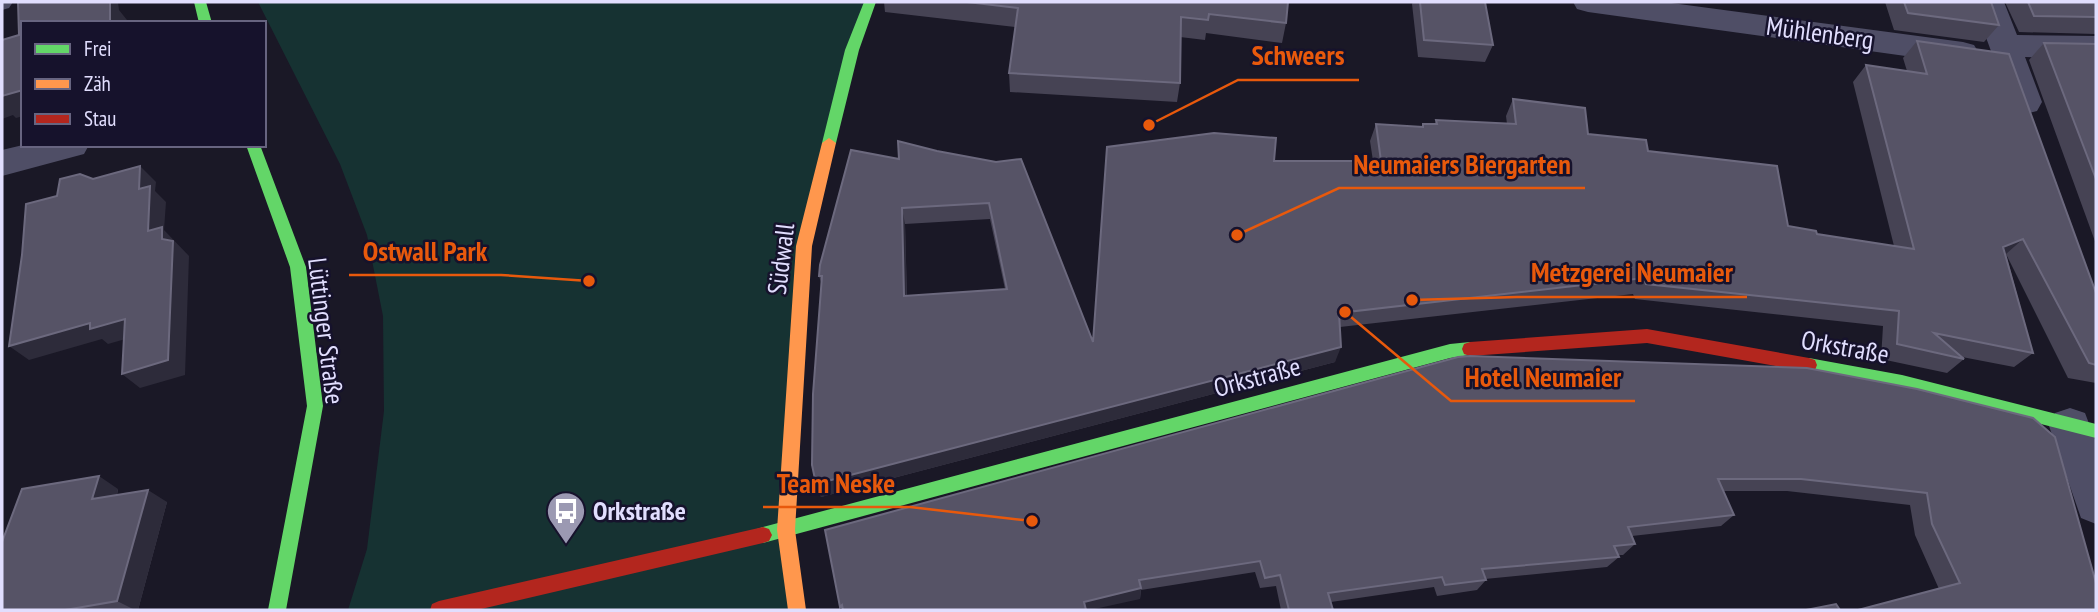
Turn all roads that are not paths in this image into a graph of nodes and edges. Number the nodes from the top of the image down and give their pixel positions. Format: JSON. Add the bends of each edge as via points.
{"nodes":[{"id":1,"x":200,"y":2,"type":"edge"},
{"id":2,"x":870,"y":2,"type":"edge"},
{"id":3,"x":1588,"y":2,"type":"edge"},
{"id":4,"x":1989,"y":2,"type":"edge"},
{"id":5,"x":205,"y":21,"type":"edge"},
{"id":6,"x":2096,"y":47,"type":"edge"},
{"id":7,"x":2007,"y":53,"type":"junction"},
{"id":8,"x":2037,"y":136,"type":"edge"},
{"id":9,"x":64,"y":147,"type":"edge"},
{"id":10,"x":254,"y":147,"type":"edge"},
{"id":11,"x":2,"y":163,"type":"edge"},
{"id":12,"x":2083,"y":428,"type":"edge"},
{"id":13,"x":2096,"y":504,"type":"edge"},
{"id":14,"x":786,"y":530,"type":"junction"},
{"id":15,"x":277,"y":610,"type":"edge"},
{"id":16,"x":439,"y":610,"type":"edge"},
{"id":17,"x":797,"y":610,"type":"edge"}],
"edges":[{"from":1,"to":5,"type":"street"},
{"from":2,"to":14,"type":"street","name":"Südwall","via":[[852,50],[804,246]]},
{"from":3,"to":7,"type":"street","name":"Mühlenberg"},
{"from":4,"to":7,"type":"street"},
{"from":6,"to":7,"type":"street","name":"Mühlenberg"},
{"from":7,"to":8,"type":"street"},
{"from":9,"to":11,"type":"street"},
{"from":10,"to":15,"type":"street","name":"Lüttinger Straße","via":[[298,267],[315,406]]},
{"from":12,"to":13,"type":"street"},
{"from":12,"to":14,"type":"street","name":"Orkstraße","via":[[1902,382],[1647,336],[1450,351]]},
{"from":14,"to":16,"type":"street","name":"Orkstraße"},
{"from":14,"to":17,"type":"street","name":"Südwall"}]}
